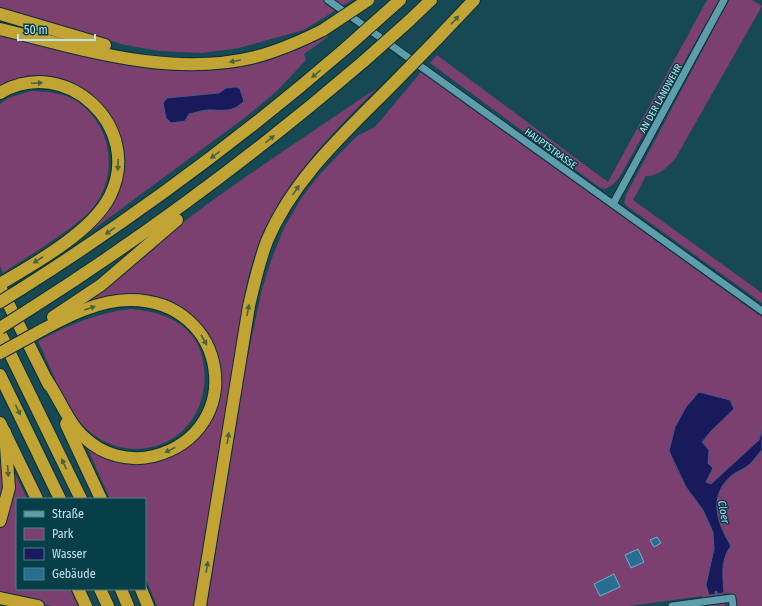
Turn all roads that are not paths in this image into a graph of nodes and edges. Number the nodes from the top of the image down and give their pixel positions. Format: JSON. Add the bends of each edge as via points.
{"nodes":[{"id":1,"x":328,"y":0,"type":"edge"},
{"id":2,"x":368,"y":0,"type":"edge"},
{"id":3,"x":431,"y":0,"type":"edge"},
{"id":4,"x":474,"y":0,"type":"edge"},
{"id":5,"x":724,"y":0,"type":"edge"},
{"id":6,"x":396,"y":4,"type":"edge"},
{"id":7,"x":0,"y":14,"type":"edge"},
{"id":8,"x":0,"y":29,"type":"edge"},
{"id":9,"x":173,"y":64,"type":"junction"},
{"id":10,"x":0,"y":93,"type":"edge"},
{"id":11,"x":206,"y":189,"type":"junction"},
{"id":12,"x":612,"y":204,"type":"junction"},
{"id":13,"x":0,"y":286,"type":"edge"},
{"id":14,"x":0,"y":302,"type":"edge"},
{"id":15,"x":762,"y":312,"type":"edge"},
{"id":16,"x":0,"y":328,"type":"edge"},
{"id":17,"x":41,"y":328,"type":"junction"},
{"id":18,"x":0,"y":332,"type":"edge"},
{"id":19,"x":0,"y":353,"type":"edge"},
{"id":20,"x":0,"y":375,"type":"edge"},
{"id":21,"x":46,"y":379,"type":"junction"},
{"id":22,"x":2,"y":428,"type":"edge"},
{"id":23,"x":37,"y":498,"type":"edge"},
{"id":24,"x":60,"y":498,"type":"edge"},
{"id":25,"x":81,"y":498,"type":"edge"},
{"id":26,"x":101,"y":498,"type":"edge"},
{"id":27,"x":0,"y":521,"type":"edge"},
{"id":28,"x":78,"y":590,"type":"edge"},
{"id":29,"x":100,"y":590,"type":"edge"},
{"id":30,"x":121,"y":590,"type":"edge"},
{"id":31,"x":141,"y":590,"type":"edge"},
{"id":32,"x":0,"y":598,"type":"edge"},
{"id":33,"x":38,"y":606,"type":"edge"},
{"id":34,"x":86,"y":606,"type":"edge"},
{"id":35,"x":108,"y":606,"type":"edge"},
{"id":36,"x":128,"y":606,"type":"edge"},
{"id":37,"x":148,"y":606,"type":"edge"},
{"id":38,"x":200,"y":606,"type":"edge"},
{"id":39,"x":672,"y":606,"type":"edge"},
{"id":40,"x":733,"y":606,"type":"edge"}],
"edges":[{"from":1,"to":12,"type":"street","name":"HAUPTSTRASSE"},
{"from":2,"to":9,"type":"highway","one_way":true,"bridge":true,"via":[[322,30],[255,57],[214,64]]},
{"from":11,"to":3,"type":"highway","one_way":true,"bridge":true,"via":[[364,61]]},
{"from":38,"to":4,"type":"highway","one_way":true,"bridge":true,"via":[[249,306],[267,241],[286,204],[313,167]]},
{"from":5,"to":12,"type":"street","name":"AN DER LANDWEHR"},
{"from":6,"to":14,"type":"highway","one_way":true,"bridge":true,"via":[[271,111],[178,183],[91,244]]},
{"from":7,"to":9,"type":"highway"},
{"from":8,"to":9,"type":"highway","via":[[131,59]]},
{"from":10,"to":13,"type":"highway","one_way":true,"via":[[33,83],[46,83],[71,89],[85,96],[106,119],[116,139],[118,152],[114,187],[98,214],[75,235]]},
{"from":11,"to":16,"type":"highway","bridge":true,"via":[[138,238]]},
{"from":11,"to":17,"type":"highway","via":[[188,212],[101,285]]},
{"from":12,"to":15,"type":"street","name":"HAUPTSTRASSE"},
{"from":13,"to":21,"type":"highway"},
{"from":17,"to":19,"type":"highway","bridge":true},
{"from":17,"to":21,"type":"highway","one_way":true,"via":[[111,302],[128,300],[156,303],[180,314],[199,331],[211,355],[215,381],[212,403],[196,431],[170,451],[138,458],[116,456],[83,437]]},
{"from":25,"to":18,"type":"highway","one_way":true},
{"from":20,"to":24,"type":"highway","one_way":true},
{"from":21,"to":26,"type":"highway"},
{"from":22,"to":23,"type":"highway"},
{"from":22,"to":27,"type":"highway","one_way":true,"via":[[9,488]]},
{"from":28,"to":34,"type":"highway"},
{"from":29,"to":35,"type":"highway"},
{"from":30,"to":36,"type":"highway"},
{"from":31,"to":37,"type":"highway"},
{"from":32,"to":33,"type":"highway"},
{"from":39,"to":40,"type":"street","via":[[732,598]]}]}
